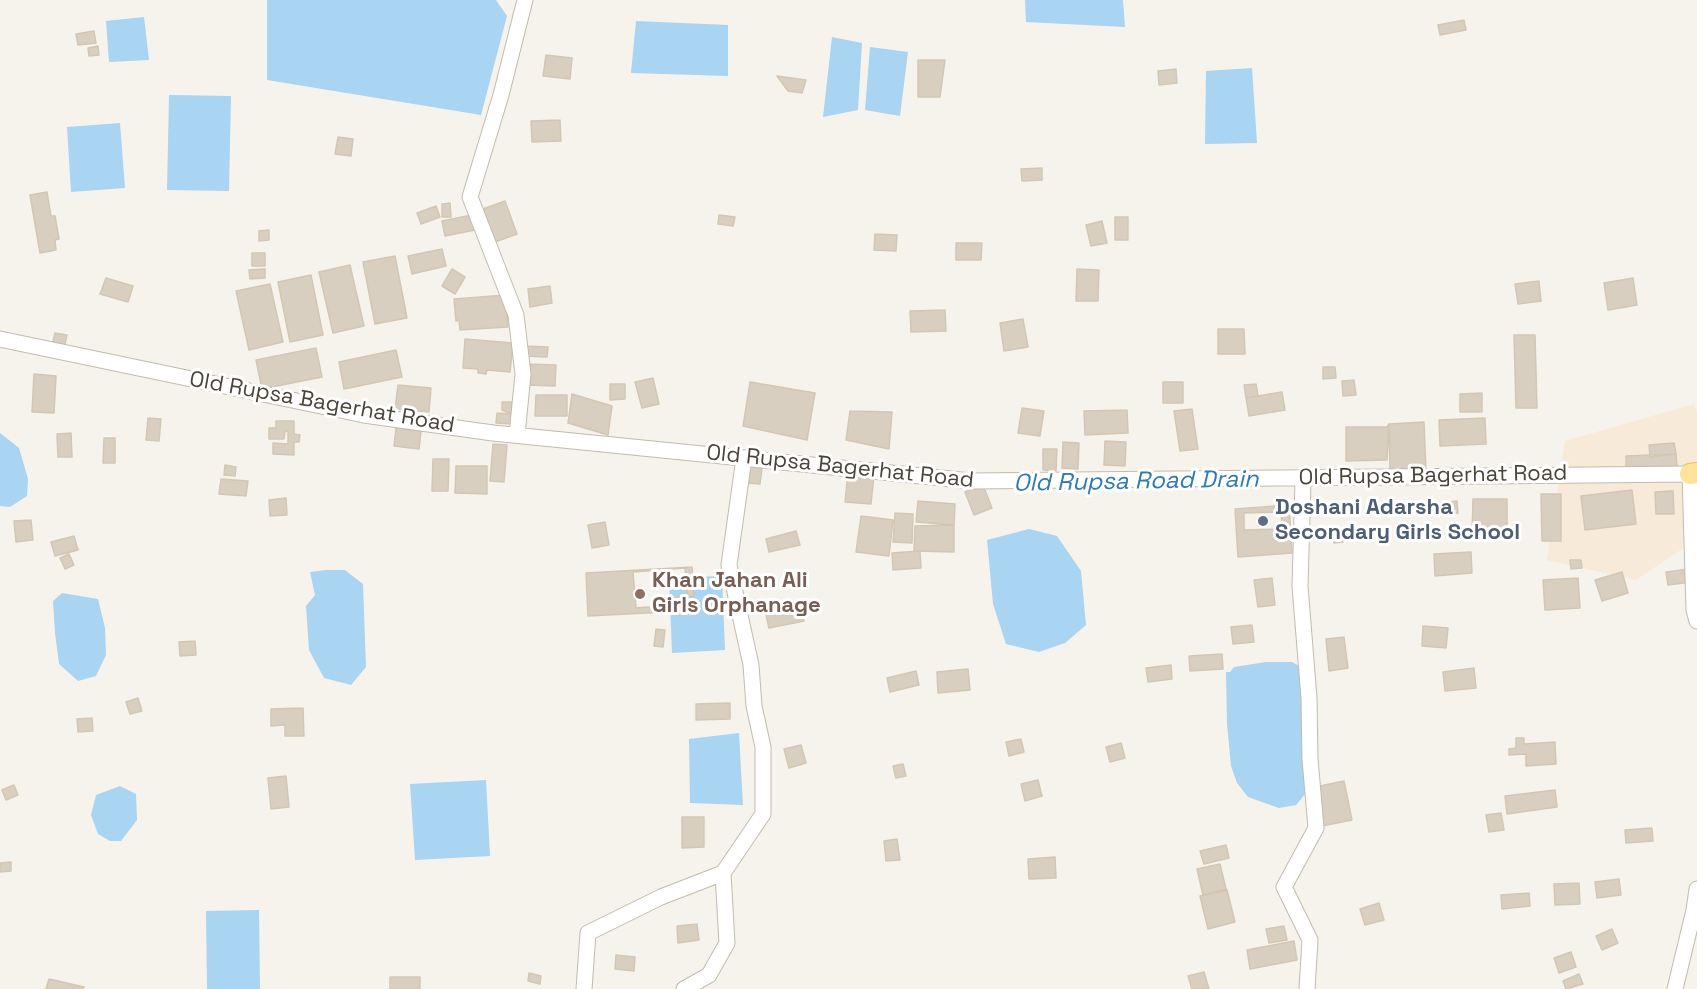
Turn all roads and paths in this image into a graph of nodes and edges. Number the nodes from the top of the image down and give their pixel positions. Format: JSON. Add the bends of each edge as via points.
{"nodes":[{"id":1,"x":525,"y":0,"type":"edge"},
{"id":2,"x":0,"y":339,"type":"edge"},
{"id":3,"x":517,"y":435,"type":"junction"},
{"id":4,"x":744,"y":458,"type":"junction"},
{"id":5,"x":1693,"y":474,"type":"edge"},
{"id":6,"x":1303,"y":480,"type":"dead end"},
{"id":7,"x":1697,"y":621,"type":"edge"},
{"id":8,"x":723,"y":873,"type":"junction"},
{"id":9,"x":1697,"y":889,"type":"edge"},
{"id":10,"x":584,"y":989,"type":"edge"},
{"id":11,"x":684,"y":989,"type":"edge"},
{"id":12,"x":1307,"y":989,"type":"edge"},
{"id":13,"x":1675,"y":989,"type":"edge"}],
"edges":[{"from":1,"to":3,"type":"street","via":[[470,197],[516,315],[523,374]]},
{"from":2,"to":3,"type":"street","name":"Old Rupsa Bagerhat Road","via":[[364,415]]},
{"from":3,"to":4,"type":"street","name":"Old Rupsa Bagerhat Road"},
{"from":4,"to":5,"type":"street","name":"Old Rupsa Bagerhat Road","via":[[971,482]]},
{"from":4,"to":8,"type":"street","via":[[729,565],[751,665],[763,747],[763,814]]},
{"from":5,"to":7,"type":"street"},
{"from":6,"to":12,"type":"street","via":[[1299,586],[1316,828],[1284,887],[1310,940]]},
{"from":8,"to":10,"type":"street","via":[[661,897],[588,933]]},
{"from":8,"to":11,"type":"street","via":[[727,944],[709,975]]},
{"from":9,"to":13,"type":"street"}]}
